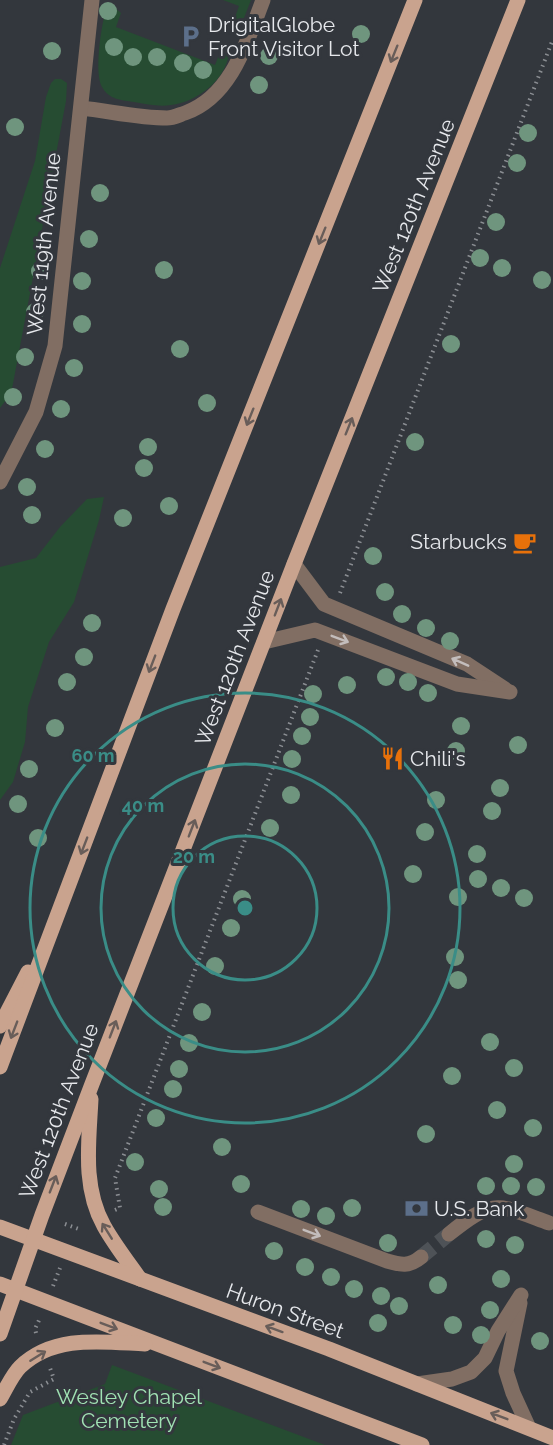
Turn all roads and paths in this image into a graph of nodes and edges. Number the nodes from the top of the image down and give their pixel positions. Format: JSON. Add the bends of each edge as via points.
{"nodes":[{"id":1,"x":92,"y":0,"type":"edge"},
{"id":2,"x":263,"y":0,"type":"edge"},
{"id":3,"x":415,"y":0,"type":"edge"},
{"id":4,"x":518,"y":0,"type":"edge"},
{"id":5,"x":81,"y":108,"type":"junction"},
{"id":6,"x":0,"y":482,"type":"edge"},
{"id":7,"x":294,"y":564,"type":"junction"},
{"id":8,"x":264,"y":642,"type":"junction"},
{"id":9,"x":57,"y":916,"type":"junction"},
{"id":10,"x":0,"y":1026,"type":"edge"},
{"id":11,"x":0,"y":1067,"type":"edge"},
{"id":12,"x":92,"y":1084,"type":"junction"},
{"id":13,"x":258,"y":1212,"type":"dead end"},
{"id":14,"x":549,"y":1223,"type":"dead end"},
{"id":15,"x":65,"y":1224,"type":"dead end"},
{"id":16,"x":83,"y":1224,"type":"dead end"},
{"id":17,"x":0,"y":1227,"type":"edge"},
{"id":18,"x":79,"y":1229,"type":"junction"},
{"id":19,"x":449,"y":1234,"type":"tunnel mouth"},
{"id":20,"x":33,"y":1239,"type":"junction"},
{"id":21,"x":67,"y":1252,"type":"junction"},
{"id":22,"x":421,"y":1257,"type":"tunnel mouth"},
{"id":23,"x":140,"y":1280,"type":"junction"},
{"id":24,"x":0,"y":1284,"type":"edge"},
{"id":25,"x":16,"y":1290,"type":"junction"},
{"id":26,"x":46,"y":1302,"type":"junction"},
{"id":27,"x":29,"y":1327,"type":"dead end"},
{"id":28,"x":35,"y":1329,"type":"junction"},
{"id":29,"x":0,"y":1334,"type":"edge"},
{"id":30,"x":38,"y":1338,"type":"dead end"},
{"id":31,"x":157,"y":1344,"type":"junction"},
{"id":32,"x":49,"y":1365,"type":"dead end"},
{"id":33,"x":417,"y":1384,"type":"junction"},
{"id":34,"x":0,"y":1399,"type":"edge"},
{"id":35,"x":529,"y":1428,"type":"junction"},
{"id":36,"x":553,"y":1438,"type":"edge"},
{"id":37,"x":4,"y":1445,"type":"edge"},
{"id":38,"x":422,"y":1445,"type":"edge"}],
"edges":[{"from":1,"to":5,"type":"lane","name":"West 119th Avenue"},
{"from":2,"to":5,"type":"lane","via":[[246,44],[212,99],[170,119]]},
{"from":3,"to":9,"type":"main road","one_way":true,"via":[[173,609]]},
{"from":7,"to":4,"type":"main road","name":"West 120th Avenue","one_way":true},
{"from":5,"to":6,"type":"lane","name":"West 119th Avenue","via":[[55,346],[36,412]]},
{"from":8,"to":7,"type":"main road","name":"West 120th Avenue","one_way":true},
{"from":8,"to":7,"type":"lane","one_way":true,"via":[[315,630],[457,684],[510,692],[467,664],[324,604]]},
{"from":12,"to":8,"type":"main road","name":"West 120th Avenue","one_way":true},
{"from":9,"to":10,"type":"main road"},
{"from":9,"to":11,"type":"main road","one_way":true},
{"from":20,"to":12,"type":"main road","name":"West 120th Avenue","one_way":true},
{"from":23,"to":12,"type":"main road","one_way":true,"via":[[103,1224],[93,1199],[88,1169]]},
{"from":13,"to":22,"type":"lane","one_way":true,"via":[[387,1261],[403,1265]]},
{"from":14,"to":19,"type":"lane","via":[[495,1206],[470,1217]]},
{"from":15,"to":18,"type":"path"},
{"from":16,"to":18,"type":"path"},
{"from":17,"to":20,"type":"main road","name":"Huron Street"},
{"from":18,"to":21,"type":"path"},
{"from":20,"to":21,"type":"main road","name":"Huron Street"},
{"from":20,"to":25,"type":"main road","name":"West 120th Avenue"},
{"from":21,"to":23,"type":"main road","name":"Huron Street"},
{"from":21,"to":26,"type":"path"},
{"from":33,"to":23,"type":"main road","name":"Huron Street","one_way":true},
{"from":24,"to":25,"type":"main road"},
{"from":25,"to":26,"type":"main road"},
{"from":25,"to":29,"type":"main road","name":"West 120th Avenue"},
{"from":26,"to":28,"type":"path"},
{"from":26,"to":31,"type":"main road","one_way":true},
{"from":27,"to":28,"type":"path"},
{"from":28,"to":30,"type":"path"},
{"from":34,"to":31,"type":"main road","one_way":true,"via":[[20,1367],[44,1351],[72,1342]]},
{"from":31,"to":38,"type":"main road","one_way":true},
{"from":32,"to":37,"type":"path","via":[[54,1379],[30,1392]]},
{"from":35,"to":33,"type":"main road","name":"Huron Street","one_way":true},
{"from":33,"to":35,"type":"lane","via":[[471,1372],[485,1358],[521,1295],[506,1371]]},
{"from":35,"to":36,"type":"main road","name":"Huron Street"}]}
